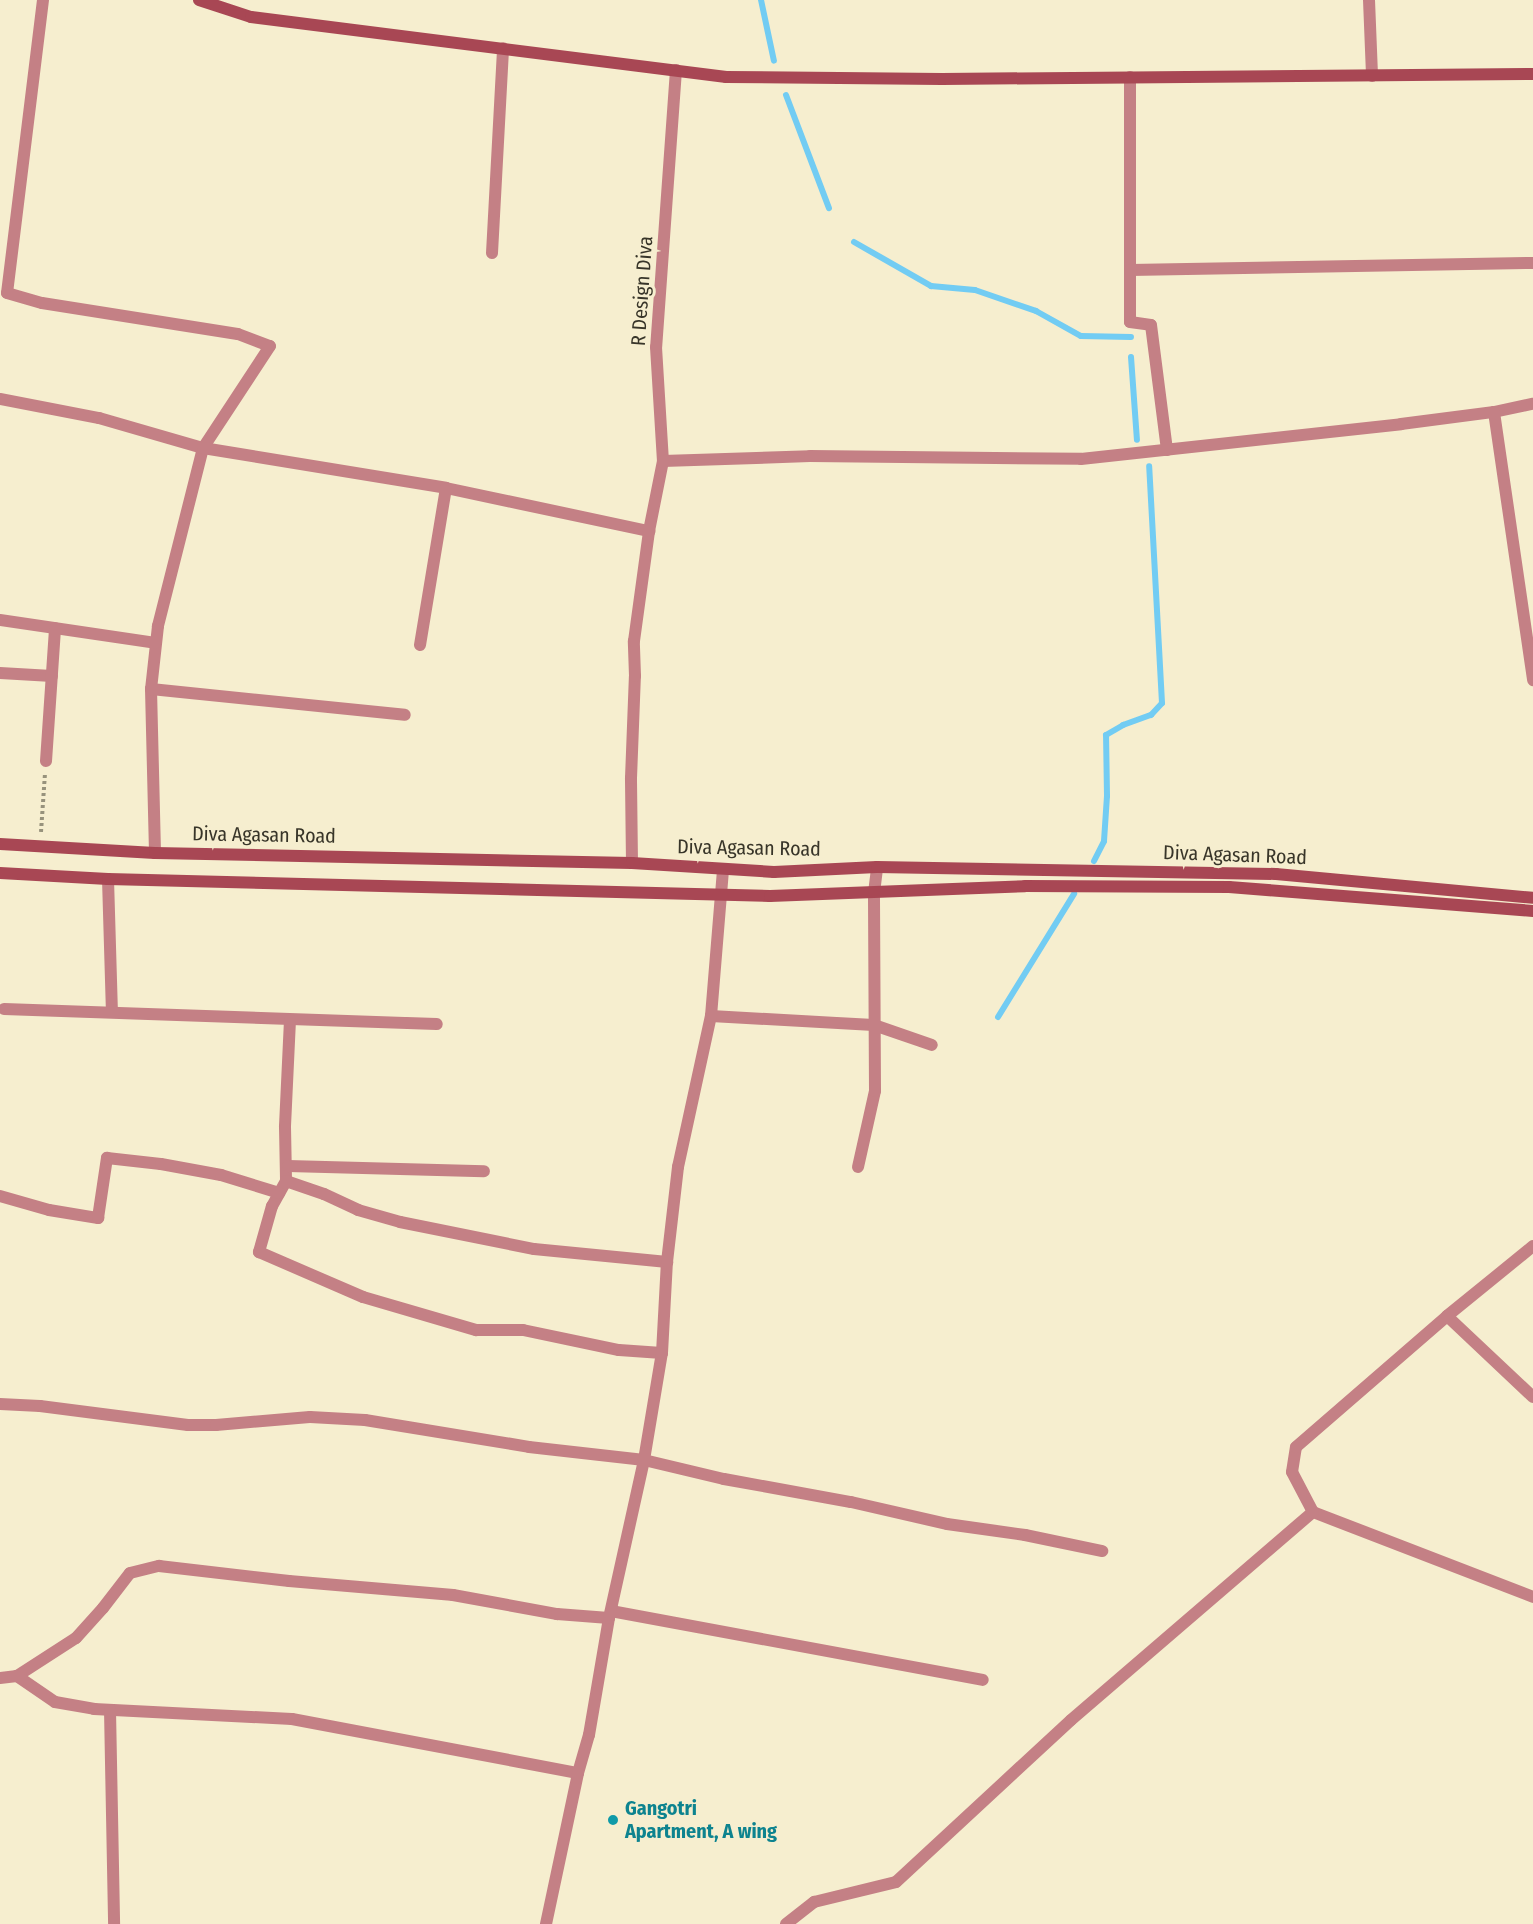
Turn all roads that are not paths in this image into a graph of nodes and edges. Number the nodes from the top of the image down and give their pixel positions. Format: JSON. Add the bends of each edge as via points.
{"nodes":[{"id":1,"x":44,"y":0,"type":"edge"},
{"id":2,"x":199,"y":0,"type":"edge"},
{"id":3,"x":1369,"y":0,"type":"edge"},
{"id":4,"x":218,"y":3,"type":"edge"},
{"id":5,"x":503,"y":48,"type":"junction"},
{"id":6,"x":676,"y":70,"type":"junction"},
{"id":7,"x":1533,"y":74,"type":"edge"},
{"id":8,"x":1372,"y":76,"type":"junction"},
{"id":9,"x":1130,"y":78,"type":"junction"},
{"id":10,"x":492,"y":253,"type":"dead end"},
{"id":11,"x":1533,"y":263,"type":"edge"},
{"id":12,"x":1130,"y":270,"type":"junction"},
{"id":13,"x":0,"y":399,"type":"edge"},
{"id":14,"x":1533,"y":404,"type":"edge"},
{"id":15,"x":1494,"y":412,"type":"junction"},
{"id":16,"x":203,"y":448,"type":"junction"},
{"id":17,"x":1167,"y":450,"type":"junction"},
{"id":18,"x":663,"y":461,"type":"junction"},
{"id":19,"x":446,"y":488,"type":"junction"},
{"id":20,"x":649,"y":531,"type":"junction"},
{"id":21,"x":0,"y":620,"type":"edge"},
{"id":22,"x":55,"y":628,"type":"junction"},
{"id":23,"x":155,"y":643,"type":"junction"},
{"id":24,"x":420,"y":645,"type":"dead end"},
{"id":25,"x":0,"y":673,"type":"edge"},
{"id":26,"x":52,"y":676,"type":"junction"},
{"id":27,"x":1533,"y":680,"type":"edge"},
{"id":28,"x":152,"y":689,"type":"junction"},
{"id":29,"x":405,"y":715,"type":"dead end"},
{"id":30,"x":46,"y":761,"type":"road end"},
{"id":31,"x":0,"y":844,"type":"edge"},
{"id":32,"x":155,"y":853,"type":"junction"},
{"id":33,"x":632,"y":863,"type":"junction"},
{"id":34,"x":877,"y":867,"type":"junction"},
{"id":35,"x":723,"y":868,"type":"junction"},
{"id":36,"x":0,"y":873,"type":"edge"},
{"id":37,"x":108,"y":879,"type":"junction"},
{"id":38,"x":874,"y":893,"type":"junction"},
{"id":39,"x":721,"y":895,"type":"junction"},
{"id":40,"x":1533,"y":898,"type":"edge"},
{"id":41,"x":1533,"y":911,"type":"edge"},
{"id":42,"x":4,"y":1009,"type":"dead end"},
{"id":43,"x":112,"y":1011,"type":"junction"},
{"id":44,"x":711,"y":1016,"type":"junction"},
{"id":45,"x":290,"y":1020,"type":"junction"},
{"id":46,"x":437,"y":1024,"type":"dead end"},
{"id":47,"x":874,"y":1024,"type":"junction"},
{"id":48,"x":932,"y":1045,"type":"dead end"},
{"id":49,"x":288,"y":1166,"type":"junction"},
{"id":50,"x":858,"y":1167,"type":"dead end"},
{"id":51,"x":484,"y":1171,"type":"dead end"},
{"id":52,"x":286,"y":1181,"type":"junction"},
{"id":53,"x":279,"y":1193,"type":"junction"},
{"id":54,"x":0,"y":1196,"type":"edge"},
{"id":55,"x":1533,"y":1246,"type":"edge"},
{"id":56,"x":667,"y":1262,"type":"junction"},
{"id":57,"x":1447,"y":1316,"type":"junction"},
{"id":58,"x":662,"y":1353,"type":"junction"},
{"id":59,"x":1533,"y":1397,"type":"edge"},
{"id":60,"x":0,"y":1404,"type":"edge"},
{"id":61,"x":644,"y":1460,"type":"junction"},
{"id":62,"x":1313,"y":1512,"type":"junction"},
{"id":63,"x":1102,"y":1551,"type":"dead end"},
{"id":64,"x":1533,"y":1597,"type":"edge"},
{"id":65,"x":610,"y":1615,"type":"junction"},
{"id":66,"x":17,"y":1676,"type":"junction"},
{"id":67,"x":0,"y":1678,"type":"edge"},
{"id":68,"x":983,"y":1680,"type":"dead end"},
{"id":69,"x":110,"y":1710,"type":"junction"},
{"id":70,"x":578,"y":1773,"type":"junction"},
{"id":71,"x":114,"y":1924,"type":"edge"},
{"id":72,"x":546,"y":1924,"type":"edge"},
{"id":73,"x":786,"y":1924,"type":"edge"}],
"edges":[{"from":1,"to":16,"type":"street","via":[[7,293],[42,303],[238,334],[270,346]]},
{"from":2,"to":4,"type":"street"},
{"from":3,"to":8,"type":"street"},
{"from":4,"to":5,"type":"street","via":[[251,17]]},
{"from":5,"to":6,"type":"street"},
{"from":5,"to":10,"type":"street"},
{"from":6,"to":9,"type":"street","via":[[726,78]]},
{"from":6,"to":18,"type":"street","name":"R Design Diva","via":[[656,347]]},
{"from":7,"to":8,"type":"street"},
{"from":8,"to":9,"type":"street"},
{"from":9,"to":12,"type":"street"},
{"from":11,"to":12,"type":"street"},
{"from":12,"to":17,"type":"street","via":[[1130,322],[1151,325]]},
{"from":13,"to":16,"type":"street","via":[[99,418]]},
{"from":14,"to":15,"type":"street"},
{"from":15,"to":17,"type":"street"},
{"from":15,"to":27,"type":"street"},
{"from":16,"to":19,"type":"street"},
{"from":16,"to":23,"type":"street"},
{"from":17,"to":18,"type":"street","via":[[1080,459],[810,456]]},
{"from":18,"to":20,"type":"street","name":"R Design Diva"},
{"from":19,"to":20,"type":"street"},
{"from":19,"to":24,"type":"street"},
{"from":20,"to":33,"type":"street","name":"R Design Diva","via":[[634,641]]},
{"from":21,"to":22,"type":"street"},
{"from":22,"to":23,"type":"street"},
{"from":22,"to":26,"type":"street"},
{"from":23,"to":28,"type":"street"},
{"from":25,"to":26,"type":"street"},
{"from":26,"to":30,"type":"street"},
{"from":28,"to":29,"type":"street"},
{"from":28,"to":32,"type":"street"},
{"from":31,"to":32,"type":"street","name":"Diva Agasan Road"},
{"from":32,"to":33,"type":"street","name":"Diva Agasan Road"},
{"from":33,"to":35,"type":"street","name":"Diva Agasan Road"},
{"from":34,"to":35,"type":"street","name":"Diva Agasan Road","via":[[774,872]]},
{"from":34,"to":38,"type":"street"},
{"from":34,"to":40,"type":"street","name":"Diva Agasan Road","via":[[1276,874]]},
{"from":35,"to":39,"type":"street"},
{"from":36,"to":37,"type":"street"},
{"from":37,"to":39,"type":"street"},
{"from":37,"to":43,"type":"street"},
{"from":38,"to":39,"type":"street"},
{"from":38,"to":41,"type":"street","via":[[1025,886],[1229,887]]},
{"from":38,"to":47,"type":"street"},
{"from":39,"to":44,"type":"street"},
{"from":42,"to":43,"type":"street"},
{"from":43,"to":45,"type":"street"},
{"from":44,"to":47,"type":"street"},
{"from":44,"to":56,"type":"street","via":[[678,1167]]},
{"from":45,"to":46,"type":"street"},
{"from":45,"to":49,"type":"street","via":[[285,1127]]},
{"from":47,"to":48,"type":"street"},
{"from":47,"to":50,"type":"street","via":[[875,1091]]},
{"from":49,"to":51,"type":"street"},
{"from":49,"to":52,"type":"street"},
{"from":52,"to":53,"type":"street"},
{"from":52,"to":56,"type":"street","via":[[400,1222],[534,1249]]},
{"from":53,"to":54,"type":"street","via":[[221,1176],[107,1158],[98,1218]]},
{"from":53,"to":58,"type":"street","via":[[259,1252],[363,1297],[476,1330],[523,1330],[619,1350]]},
{"from":55,"to":57,"type":"street"},
{"from":56,"to":58,"type":"street"},
{"from":57,"to":59,"type":"street"},
{"from":57,"to":62,"type":"street","via":[[1296,1447],[1292,1472]]},
{"from":58,"to":61,"type":"street"},
{"from":60,"to":61,"type":"street","via":[[188,1425],[310,1417],[365,1420],[529,1447]]},
{"from":61,"to":63,"type":"street","via":[[947,1524]]},
{"from":61,"to":65,"type":"street"},
{"from":62,"to":64,"type":"street"},
{"from":62,"to":73,"type":"street","via":[[1071,1720],[896,1882],[814,1902]]},
{"from":65,"to":66,"type":"street","via":[[557,1614],[453,1595],[152,1566],[130,1573],[76,1638]]},
{"from":65,"to":68,"type":"street"},
{"from":65,"to":70,"type":"street","via":[[589,1735]]},
{"from":66,"to":67,"type":"street"},
{"from":66,"to":69,"type":"street","via":[[55,1702]]},
{"from":69,"to":70,"type":"street","via":[[292,1719]]},
{"from":69,"to":71,"type":"street"},
{"from":70,"to":72,"type":"street"}]}
